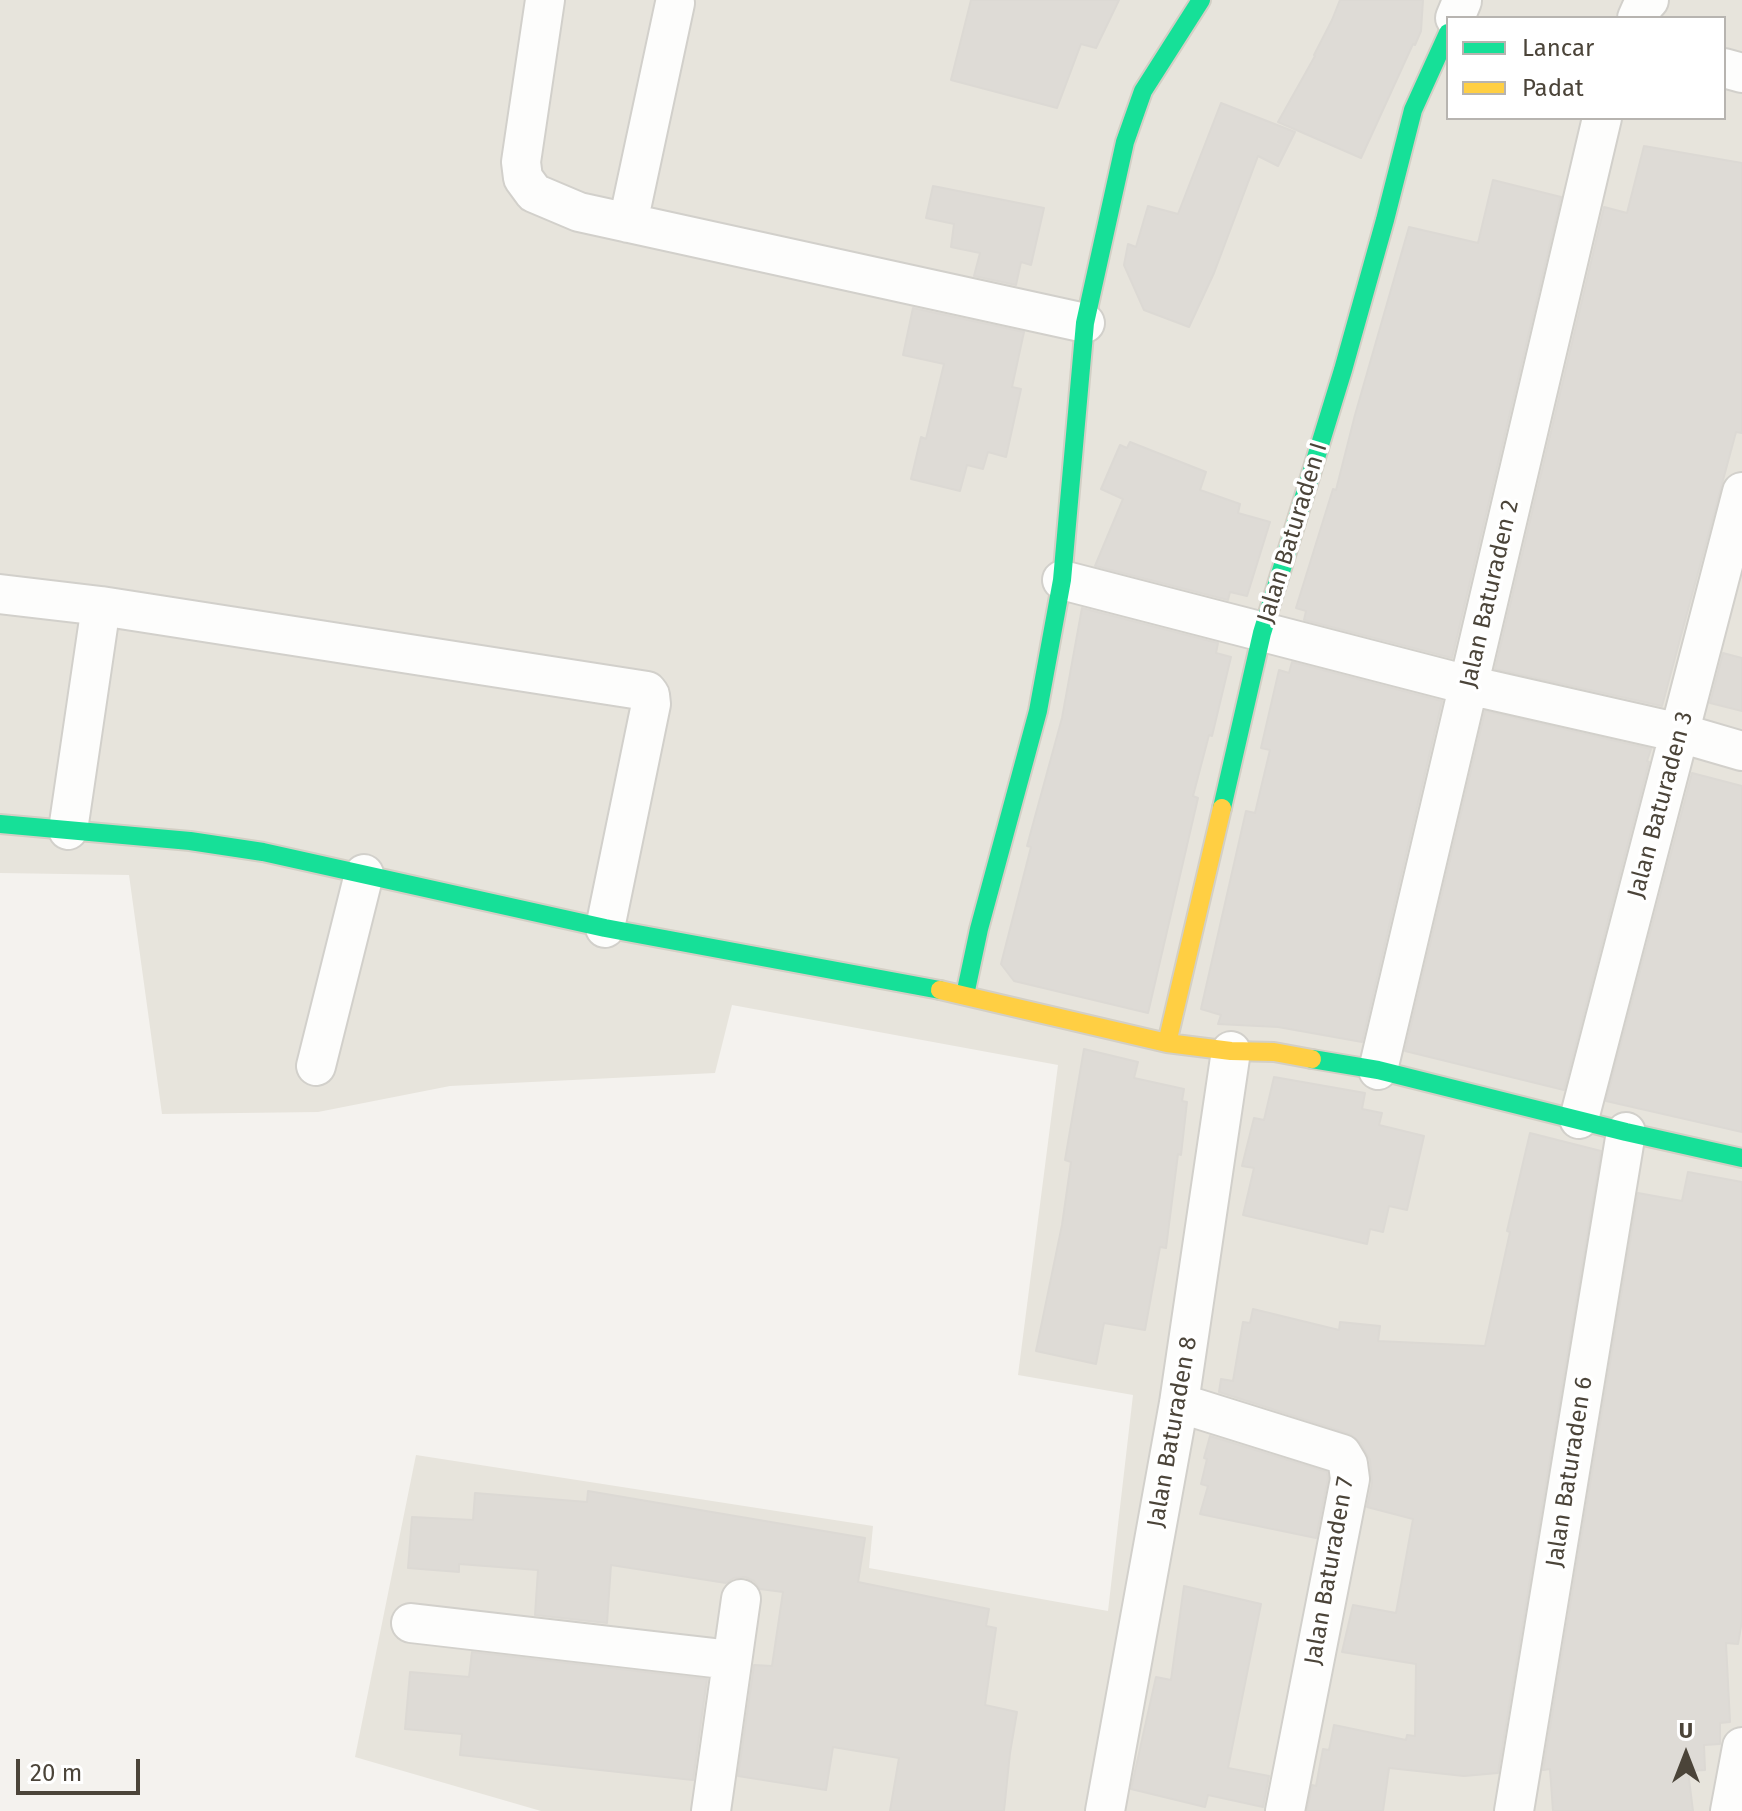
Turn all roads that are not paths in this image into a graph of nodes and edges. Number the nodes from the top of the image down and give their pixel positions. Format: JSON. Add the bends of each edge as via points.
{"nodes":[{"id":1,"x":545,"y":0,"type":"edge"},
{"id":2,"x":1201,"y":0,"type":"edge"},
{"id":3,"x":675,"y":3,"type":"dead end"},
{"id":4,"x":1446,"y":37,"type":"edge"},
{"id":5,"x":1602,"y":120,"type":"edge"},
{"id":6,"x":628,"y":223,"type":"junction"},
{"id":7,"x":1085,"y":323,"type":"junction"},
{"id":8,"x":1742,"y":492,"type":"edge"},
{"id":9,"x":1062,"y":580,"type":"junction"},
{"id":10,"x":0,"y":594,"type":"edge"},
{"id":11,"x":101,"y":606,"type":"junction"},
{"id":12,"x":1262,"y":633,"type":"junction"},
{"id":13,"x":1468,"y":685,"type":"junction"},
{"id":14,"x":1680,"y":733,"type":"junction"},
{"id":15,"x":1742,"y":751,"type":"edge"},
{"id":16,"x":0,"y":824,"type":"edge"},
{"id":17,"x":68,"y":830,"type":"junction"},
{"id":18,"x":364,"y":874,"type":"junction"},
{"id":19,"x":605,"y":928,"type":"junction"},
{"id":20,"x":965,"y":995,"type":"junction"},
{"id":21,"x":1167,"y":1043,"type":"junction"},
{"id":22,"x":1231,"y":1051,"type":"junction"},
{"id":23,"x":316,"y":1066,"type":"dead end"},
{"id":24,"x":1378,"y":1070,"type":"junction"},
{"id":25,"x":1579,"y":1119,"type":"junction"},
{"id":26,"x":1626,"y":1132,"type":"junction"},
{"id":27,"x":1742,"y":1158,"type":"edge"},
{"id":28,"x":1179,"y":1403,"type":"junction"},
{"id":29,"x":741,"y":1599,"type":"dead end"},
{"id":30,"x":411,"y":1623,"type":"dead end"},
{"id":31,"x":732,"y":1660,"type":"junction"},
{"id":32,"x":1742,"y":1747,"type":"edge"},
{"id":33,"x":711,"y":1811,"type":"edge"},
{"id":34,"x":1105,"y":1811,"type":"edge"},
{"id":35,"x":1285,"y":1811,"type":"edge"},
{"id":36,"x":1514,"y":1811,"type":"edge"},
{"id":37,"x":1730,"y":1811,"type":"edge"}],
"edges":[{"from":1,"to":6,"type":"street","via":[[523,178],[534,193],[579,212]]},
{"from":2,"to":7,"type":"street","via":[[1143,91],[1125,142]]},
{"from":3,"to":6,"type":"street"},
{"from":4,"to":12,"type":"street","name":"Jalan Baturaden I","via":[[1413,110],[1343,370]]},
{"from":5,"to":13,"type":"street","name":"Jalan Baturaden 2"},
{"from":6,"to":7,"type":"street"},
{"from":7,"to":9,"type":"street"},
{"from":8,"to":14,"type":"street","name":"Jalan Baturaden 3"},
{"from":9,"to":12,"type":"street"},
{"from":9,"to":20,"type":"street","via":[[1038,711]]},
{"from":10,"to":11,"type":"street"},
{"from":11,"to":17,"type":"street"},
{"from":11,"to":19,"type":"street","via":[[647,691],[651,704]]},
{"from":12,"to":13,"type":"street"},
{"from":12,"to":21,"type":"street","name":"Jalan Baturaden I"},
{"from":13,"to":14,"type":"street"},
{"from":13,"to":24,"type":"street","name":"Jalan Baturaden 2"},
{"from":14,"to":15,"type":"street"},
{"from":14,"to":25,"type":"street","name":"Jalan Baturaden 3"},
{"from":16,"to":17,"type":"street"},
{"from":17,"to":18,"type":"street","via":[[219,845]]},
{"from":18,"to":19,"type":"street"},
{"from":18,"to":23,"type":"street"},
{"from":19,"to":20,"type":"street"},
{"from":20,"to":21,"type":"street"},
{"from":21,"to":22,"type":"street"},
{"from":22,"to":24,"type":"street","via":[[1274,1052]]},
{"from":22,"to":28,"type":"street","name":"Jalan Baturaden 8"},
{"from":24,"to":25,"type":"street"},
{"from":25,"to":26,"type":"street"},
{"from":26,"to":27,"type":"street"},
{"from":26,"to":36,"type":"street","name":"Jalan Baturaden 6"},
{"from":28,"to":34,"type":"street","name":"Jalan Baturaden 8"},
{"from":28,"to":35,"type":"street","name":"Jalan Baturaden 7","via":[[1342,1454],[1348,1464],[1350,1479]]},
{"from":29,"to":31,"type":"street"},
{"from":30,"to":31,"type":"street"},
{"from":31,"to":33,"type":"street"},
{"from":32,"to":37,"type":"street"}]}
